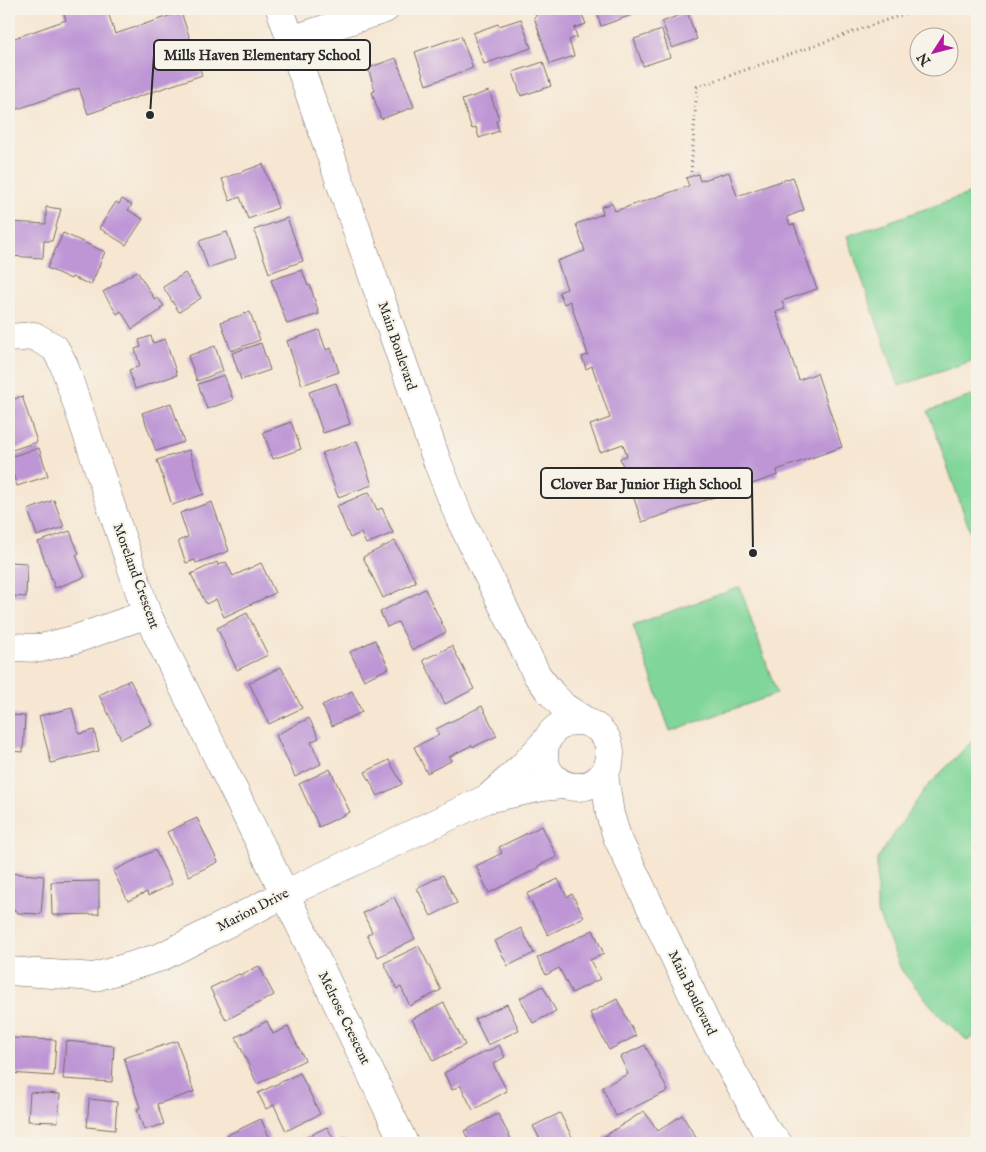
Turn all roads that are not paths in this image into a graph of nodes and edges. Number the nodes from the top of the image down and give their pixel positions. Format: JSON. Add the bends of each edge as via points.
{"nodes":[{"id":1,"x":280,"y":9,"type":"edge"},
{"id":2,"x":385,"y":9,"type":"edge"},
{"id":3,"x":291,"y":40,"type":"junction"},
{"id":4,"x":9,"y":338,"type":"edge"},
{"id":5,"x":147,"y":614,"type":"junction"},
{"id":6,"x":9,"y":647,"type":"edge"},
{"id":7,"x":537,"y":674,"type":"junction"},
{"id":8,"x":590,"y":724,"type":"junction"},
{"id":9,"x":547,"y":740,"type":"junction"},
{"id":10,"x":604,"y":774,"type":"junction"},
{"id":11,"x":564,"y":785,"type":"junction"},
{"id":12,"x":486,"y":799,"type":"junction"},
{"id":13,"x":617,"y":837,"type":"junction"},
{"id":14,"x":285,"y":894,"type":"junction"},
{"id":15,"x":9,"y":971,"type":"edge"},
{"id":16,"x":404,"y":1143,"type":"edge"},
{"id":17,"x":778,"y":1143,"type":"edge"}],
"edges":[{"from":1,"to":3,"type":"street","name":"Main Boulevard"},
{"from":2,"to":3,"type":"street"},
{"from":3,"to":7,"type":"street","name":"Main Boulevard","via":[[448,491]]},
{"from":4,"to":5,"type":"street","name":"Moreland Crescent","via":[[34,336],[54,348],[64,364]]},
{"from":5,"to":6,"type":"street","via":[[41,648]]},
{"from":5,"to":14,"type":"street","name":"Moreland Crescent"},
{"from":7,"to":8,"type":"street","name":"Main Boulevard","via":[[564,707]]},
{"from":7,"to":9,"type":"street","name":"Main Boulevard","via":[[547,720]]},
{"from":8,"to":9,"type":"street","via":[[581,721],[562,724]]},
{"from":8,"to":10,"type":"street","name":"Main Boulevard","via":[[605,736],[609,745],[609,765]]},
{"from":9,"to":11,"type":"street","name":"Main Boulevard","via":[[543,756],[545,766],[556,781]]},
{"from":9,"to":12,"type":"street","name":"Marion Drive"},
{"from":10,"to":11,"type":"street","via":[[587,786],[575,788]]},
{"from":10,"to":13,"type":"street","name":"Main Boulevard"},
{"from":11,"to":12,"type":"street","name":"Marion Drive"},
{"from":11,"to":13,"type":"street","name":"Main Boulevard","via":[[578,794]]},
{"from":12,"to":14,"type":"street","name":"Marion Drive"},
{"from":13,"to":17,"type":"street","name":"Main Boulevard","via":[[710,1031],[764,1129]]},
{"from":14,"to":15,"type":"street","name":"Marion Drive","via":[[161,958],[95,977]]},
{"from":14,"to":16,"type":"street","name":"Melrose Crescent"}]}
